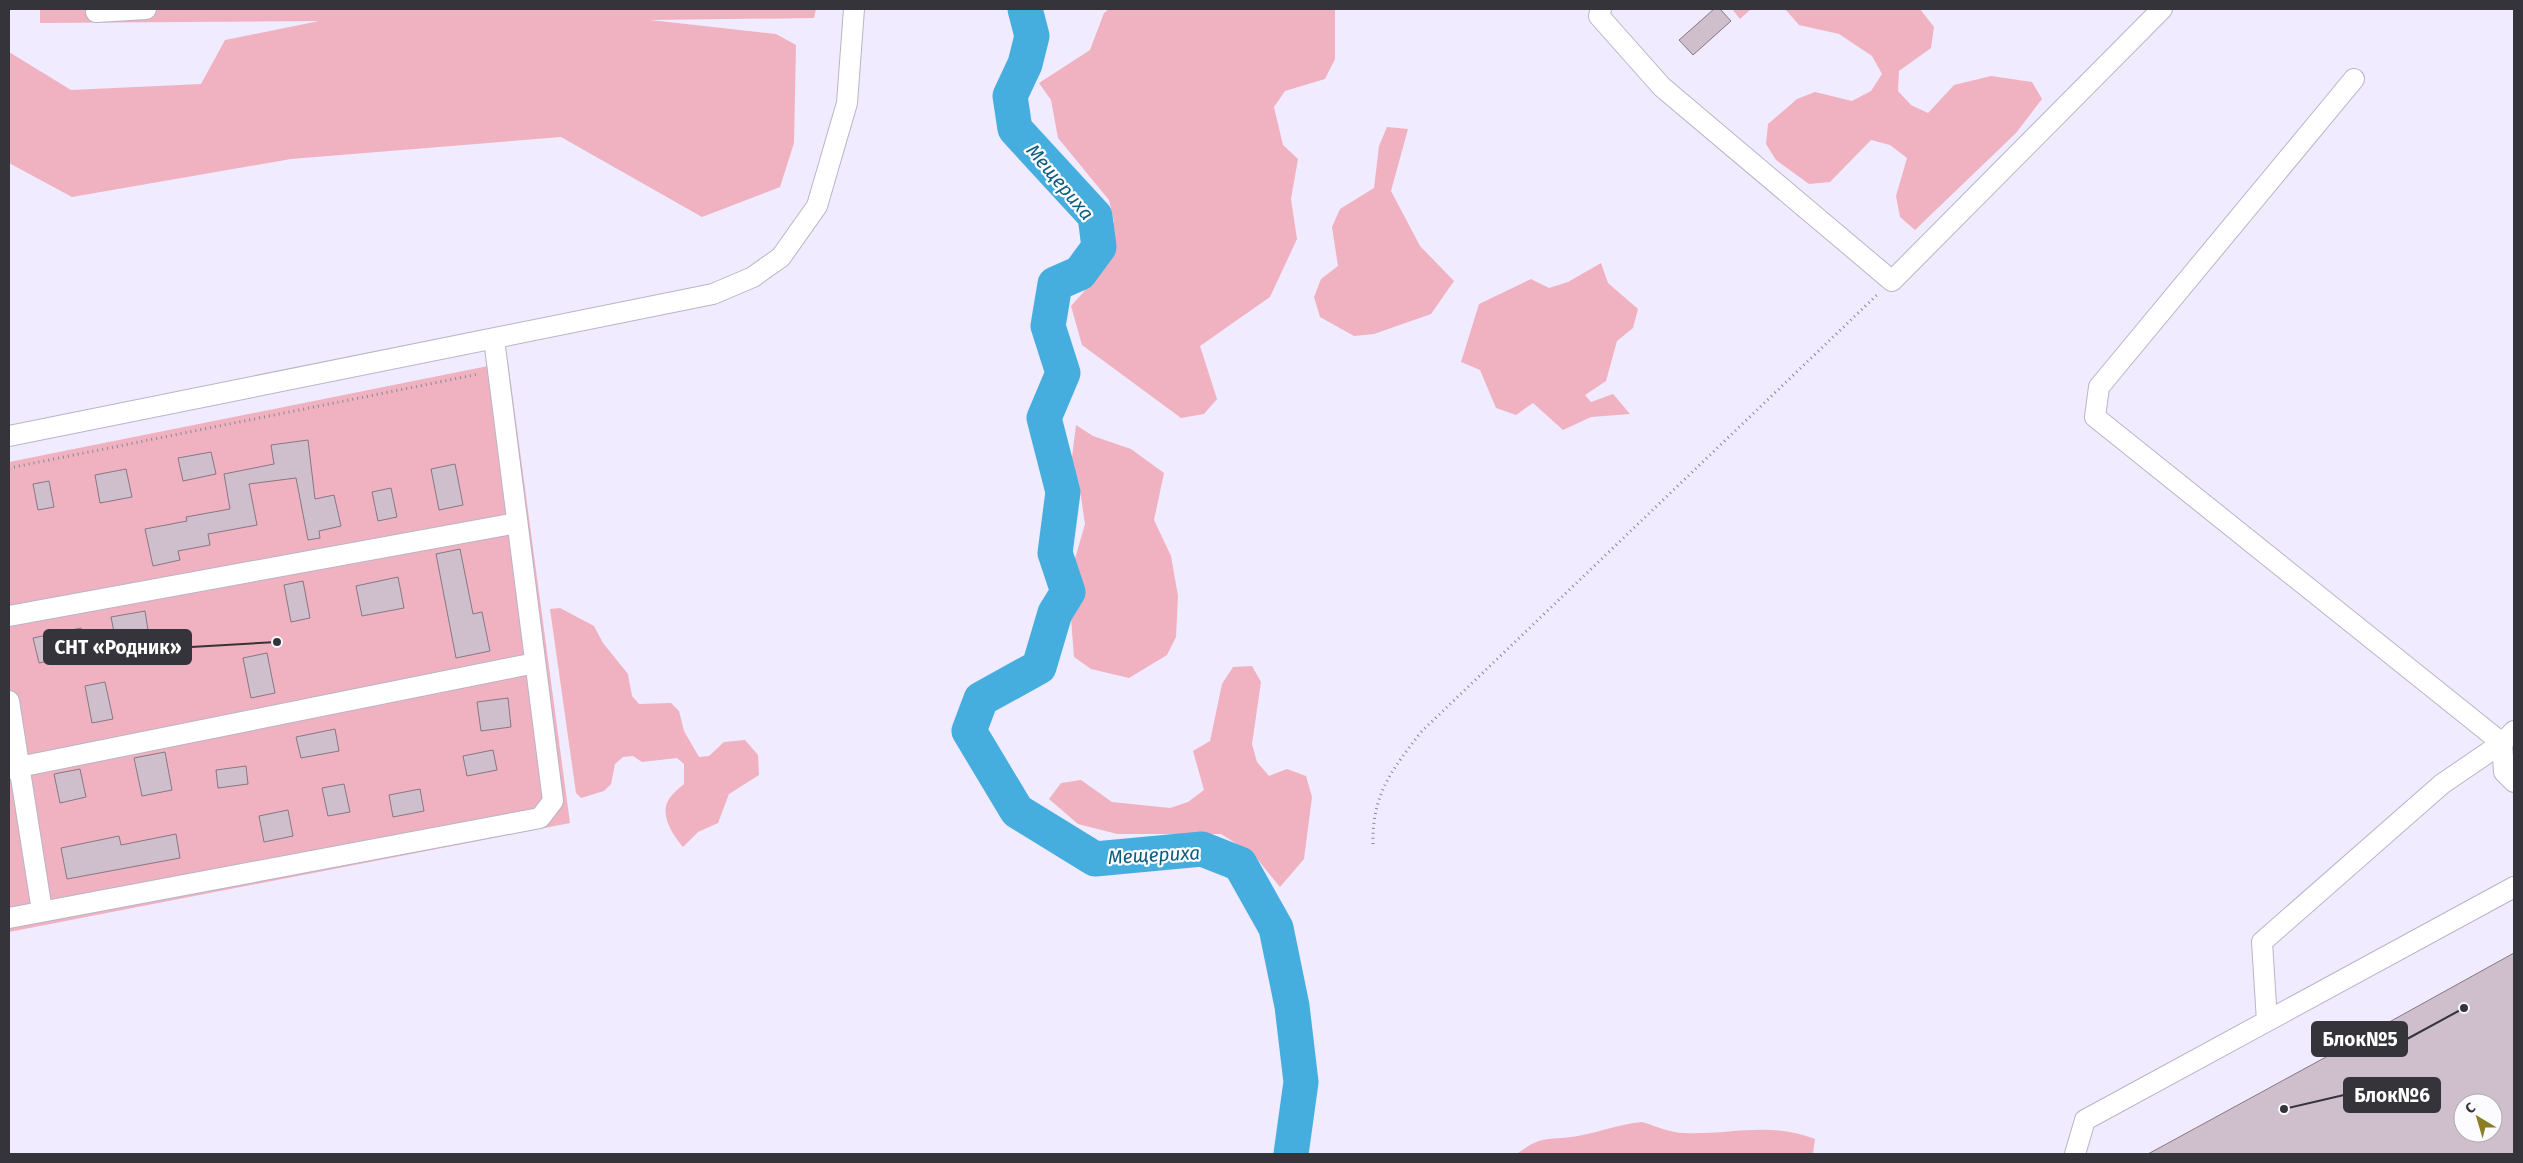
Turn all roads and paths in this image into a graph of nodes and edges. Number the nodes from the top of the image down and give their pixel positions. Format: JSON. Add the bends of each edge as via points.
{"nodes":[{"id":1,"x":146,"y":9,"type":"edge"},
{"id":2,"x":854,"y":9,"type":"edge"},
{"id":3,"x":1601,"y":9,"type":"edge"},
{"id":4,"x":2162,"y":9,"type":"edge"},
{"id":5,"x":96,"y":12,"type":"dead end"},
{"id":6,"x":2354,"y":78,"type":"dead end"},
{"id":7,"x":1892,"y":280,"type":"junction"},
{"id":8,"x":494,"y":339,"type":"junction"},
{"id":9,"x":498,"y":370,"type":"junction"},
{"id":10,"x":9,"y":436,"type":"edge"},
{"id":11,"x":9,"y":468,"type":"edge"},
{"id":12,"x":518,"y":523,"type":"junction"},
{"id":13,"x":9,"y":616,"type":"edge"},
{"id":14,"x":535,"y":663,"type":"junction"},
{"id":15,"x":9,"y":701,"type":"edge"},
{"id":16,"x":2508,"y":737,"type":"edge"},
{"id":17,"x":14,"y":768,"type":"edge"},
{"id":18,"x":2514,"y":782,"type":"edge"},
{"id":19,"x":1373,"y":844,"type":"dead end"},
{"id":20,"x":2514,"y":887,"type":"edge"},
{"id":21,"x":42,"y":911,"type":"junction"},
{"id":22,"x":9,"y":918,"type":"edge"},
{"id":23,"x":2267,"y":1021,"type":"junction"},
{"id":24,"x":2075,"y":1154,"type":"edge"}],
"edges":[{"from":1,"to":5,"type":"street"},
{"from":2,"to":8,"type":"street","via":[[845,112],[817,206],[781,257],[753,277],[713,294]]},
{"from":3,"to":7,"type":"street","via":[[1599,16],[1662,87]]},
{"from":4,"to":7,"type":"street"},
{"from":6,"to":16,"type":"street","via":[[2099,387],[2095,417]]},
{"from":7,"to":19,"type":"path","via":[[1421,732],[1388,776],[1372,820]]},
{"from":8,"to":9,"type":"street"},
{"from":8,"to":10,"type":"street"},
{"from":9,"to":11,"type":"path"},
{"from":9,"to":12,"type":"street"},
{"from":12,"to":13,"type":"street"},
{"from":12,"to":14,"type":"street"},
{"from":14,"to":17,"type":"street"},
{"from":14,"to":21,"type":"street","via":[[553,801],[540,818]]},
{"from":15,"to":17,"type":"street"},
{"from":16,"to":18,"type":"street","via":[[2504,772]]},
{"from":16,"to":23,"type":"street","via":[[2442,784],[2262,942]]},
{"from":17,"to":21,"type":"street"},
{"from":20,"to":23,"type":"street"},
{"from":21,"to":22,"type":"street"},
{"from":23,"to":24,"type":"street","via":[[2085,1120]]}]}
